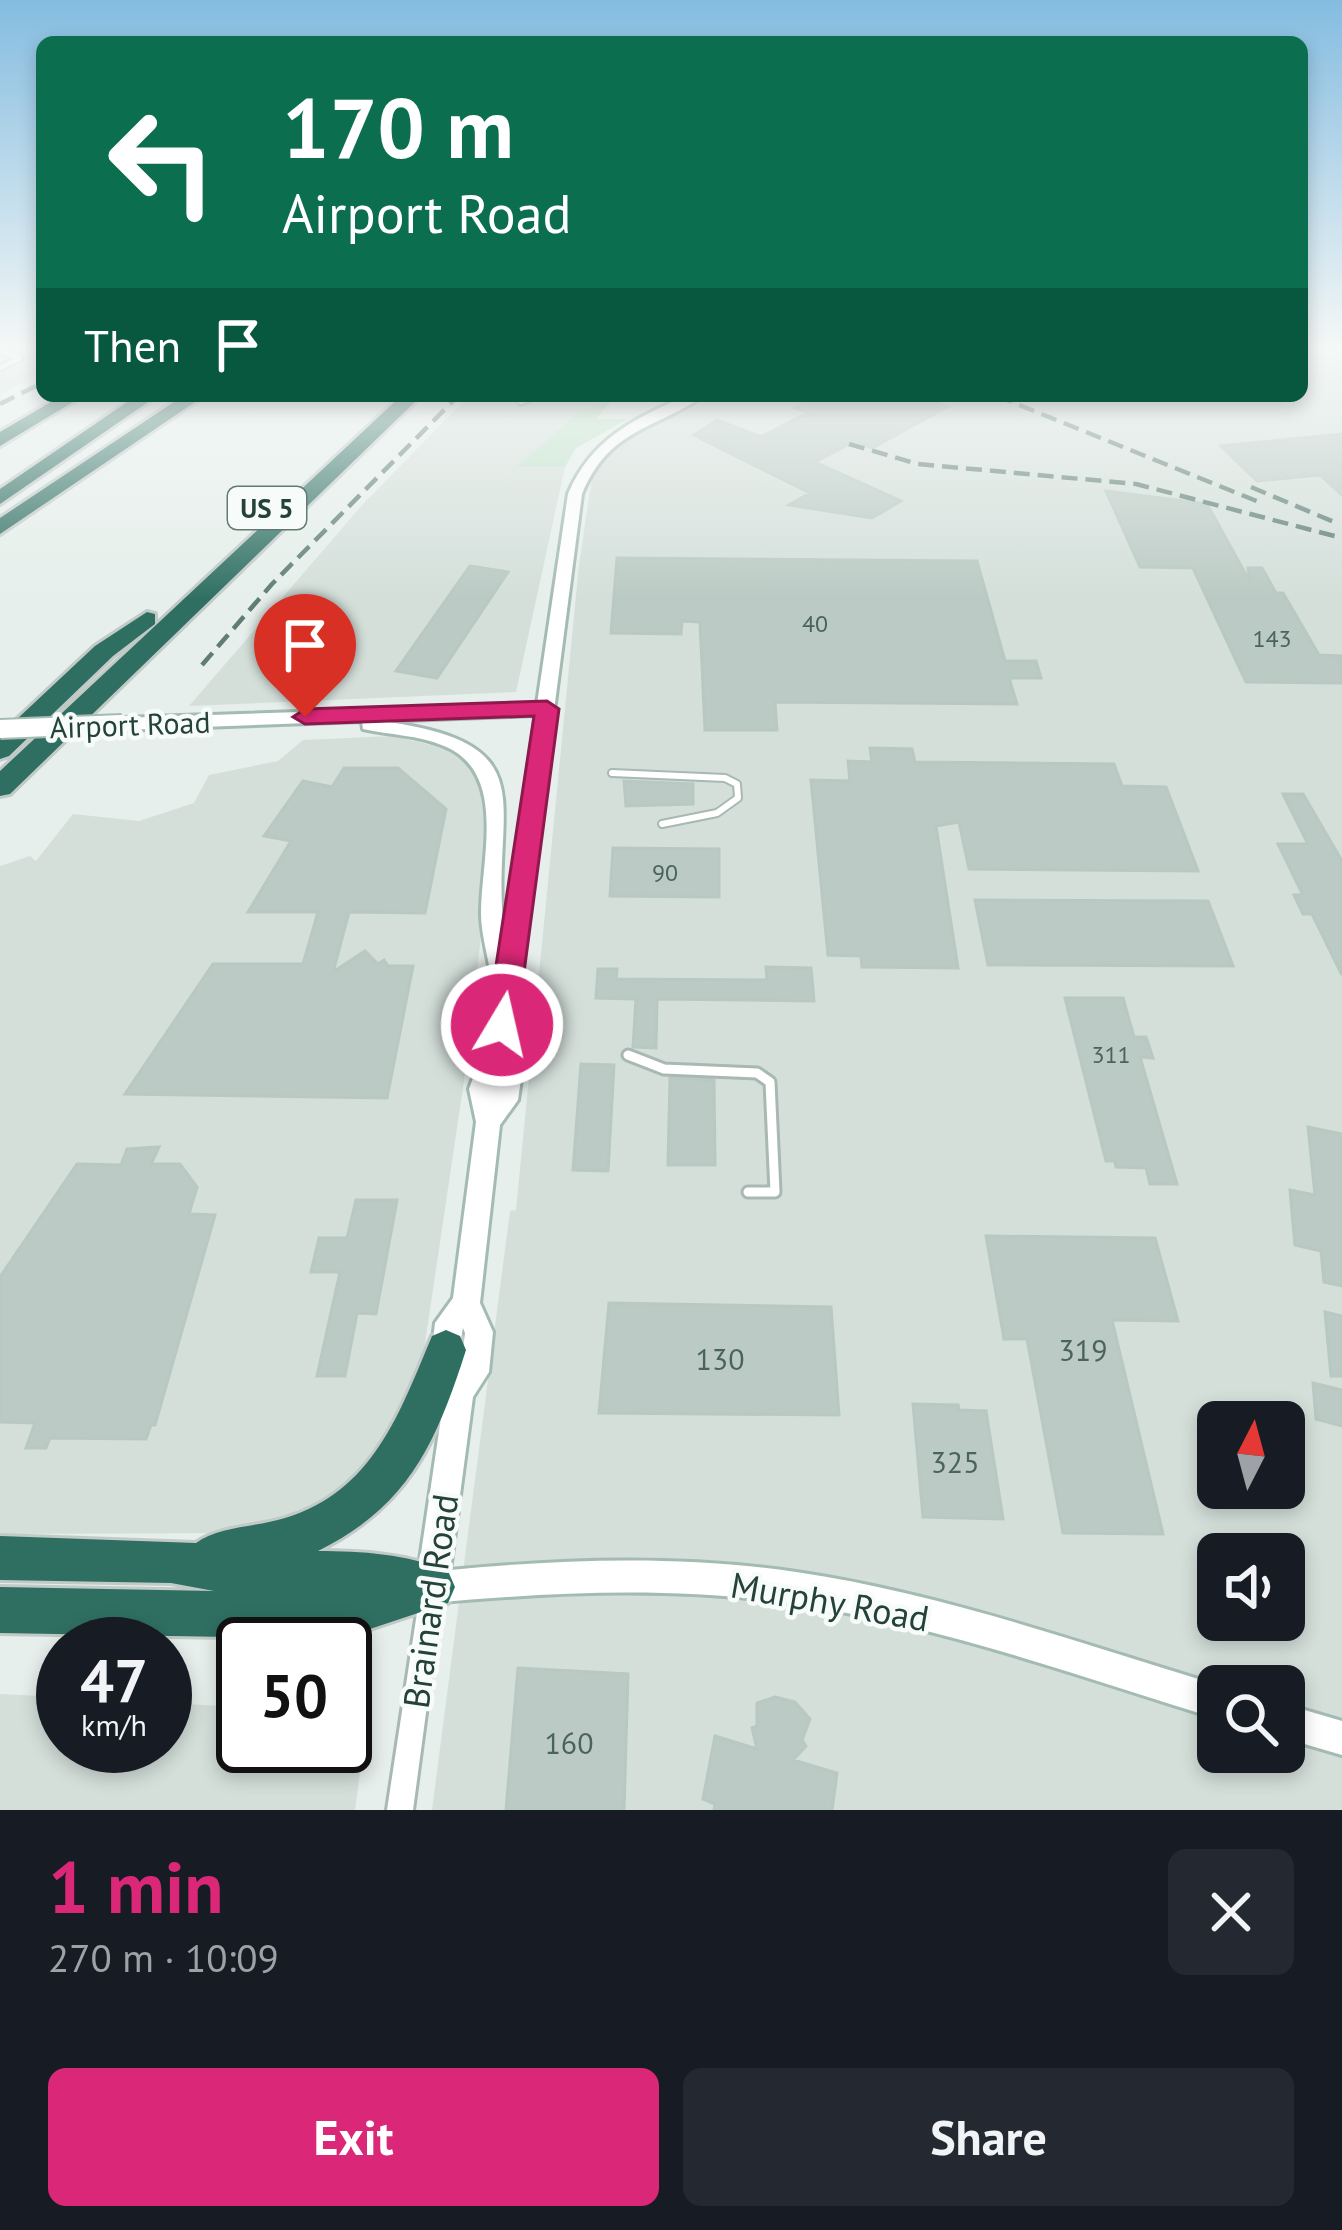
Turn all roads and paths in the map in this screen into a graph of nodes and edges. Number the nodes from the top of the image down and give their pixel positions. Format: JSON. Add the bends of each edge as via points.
{"nodes":[{"id":1,"x":98,"y":430,"type":"edge"},
{"id":2,"x":144,"y":430,"type":"edge"},
{"id":3,"x":349,"y":430,"type":"edge"},
{"id":4,"x":374,"y":430,"type":"edge"},
{"id":5,"x":626,"y":430,"type":"edge"},
{"id":6,"x":0,"y":498,"type":"edge"},
{"id":7,"x":0,"y":528,"type":"edge"},
{"id":8,"x":147,"y":619,"type":"junction"},
{"id":9,"x":547,"y":709,"type":"junction"},
{"id":10,"x":334,"y":716,"type":"junction"},
{"id":11,"x":0,"y":729,"type":"edge"},
{"id":12,"x":0,"y":750,"type":"edge"},
{"id":13,"x":14,"y":759,"type":"edge"},
{"id":14,"x":612,"y":772,"type":"dead end"},
{"id":15,"x":0,"y":787,"type":"edge"},
{"id":16,"x":0,"y":797,"type":"edge"},
{"id":17,"x":662,"y":824,"type":"dead end"},
{"id":18,"x":506,"y":1000,"type":"junction"},
{"id":19,"x":628,"y":1055,"type":"dead end"},
{"id":20,"x":748,"y":1192,"type":"dead end"},
{"id":21,"x":466,"y":1304,"type":"junction"},
{"id":22,"x":452,"y":1371,"type":"junction"},
{"id":23,"x":0,"y":1558,"type":"edge"},
{"id":24,"x":171,"y":1562,"type":"junction"},
{"id":25,"x":432,"y":1587,"type":"junction"},
{"id":26,"x":0,"y":1610,"type":"edge"},
{"id":27,"x":1197,"y":1696,"type":"edge"},
{"id":28,"x":1305,"y":1727,"type":"edge"},
{"id":29,"x":1342,"y":1738,"type":"edge"},
{"id":30,"x":400,"y":1810,"type":"edge"}],
"edges":[{"from":1,"to":6,"type":"highway"},
{"from":2,"to":7,"type":"highway"},
{"from":3,"to":8,"type":"highway","number":"US 5"},
{"from":4,"to":13,"type":"highway","number":"US 5"},
{"from":5,"to":9,"type":"main road","name":"Brainard Road","via":[[592,454],[575,494]]},
{"from":8,"to":12,"type":"highway"},
{"from":8,"to":13,"type":"highway","number":"US 5"},
{"from":9,"to":10,"type":"main road","name":"Airport Road"},
{"from":9,"to":18,"type":"main road","name":"Brainard Road"},
{"from":10,"to":11,"type":"main road","name":"Airport Road","bridge":true},
{"from":10,"to":18,"type":"main road","via":[[437,736],[486,770],[499,804],[492,917]]},
{"from":13,"to":15,"type":"highway","number":"US 5"},
{"from":13,"to":16,"type":"highway"},
{"from":14,"to":17,"type":"lane","via":[[737,784],[738,798],[717,813]]},
{"from":18,"to":21,"type":"main road","name":"Brainard Road","via":[[497,1060],[509,1079],[506,1100],[488,1122]]},
{"from":19,"to":20,"type":"lane","via":[[664,1069],[757,1073],[770,1082],[775,1192]]},
{"from":21,"to":22,"type":"main road","name":"Brainard Road","via":[[449,1322]]},
{"from":21,"to":22,"type":"main road","name":"Brainard Road","via":[[479,1333],[475,1372]]},
{"from":22,"to":24,"type":"highway","via":[[396,1464],[351,1510],[287,1544]]},
{"from":22,"to":25,"type":"main road","name":"Brainard Road"},
{"from":23,"to":24,"type":"highway"},
{"from":24,"to":25,"type":"highway","via":[[368,1574]]},
{"from":25,"to":26,"type":"highway","via":[[340,1616]]},
{"from":25,"to":27,"type":"main road","name":"Murphy Road","via":[[643,1576],[798,1588]]},
{"from":25,"to":30,"type":"street","name":"Brainard Road"},
{"from":28,"to":29,"type":"main road"}]}
